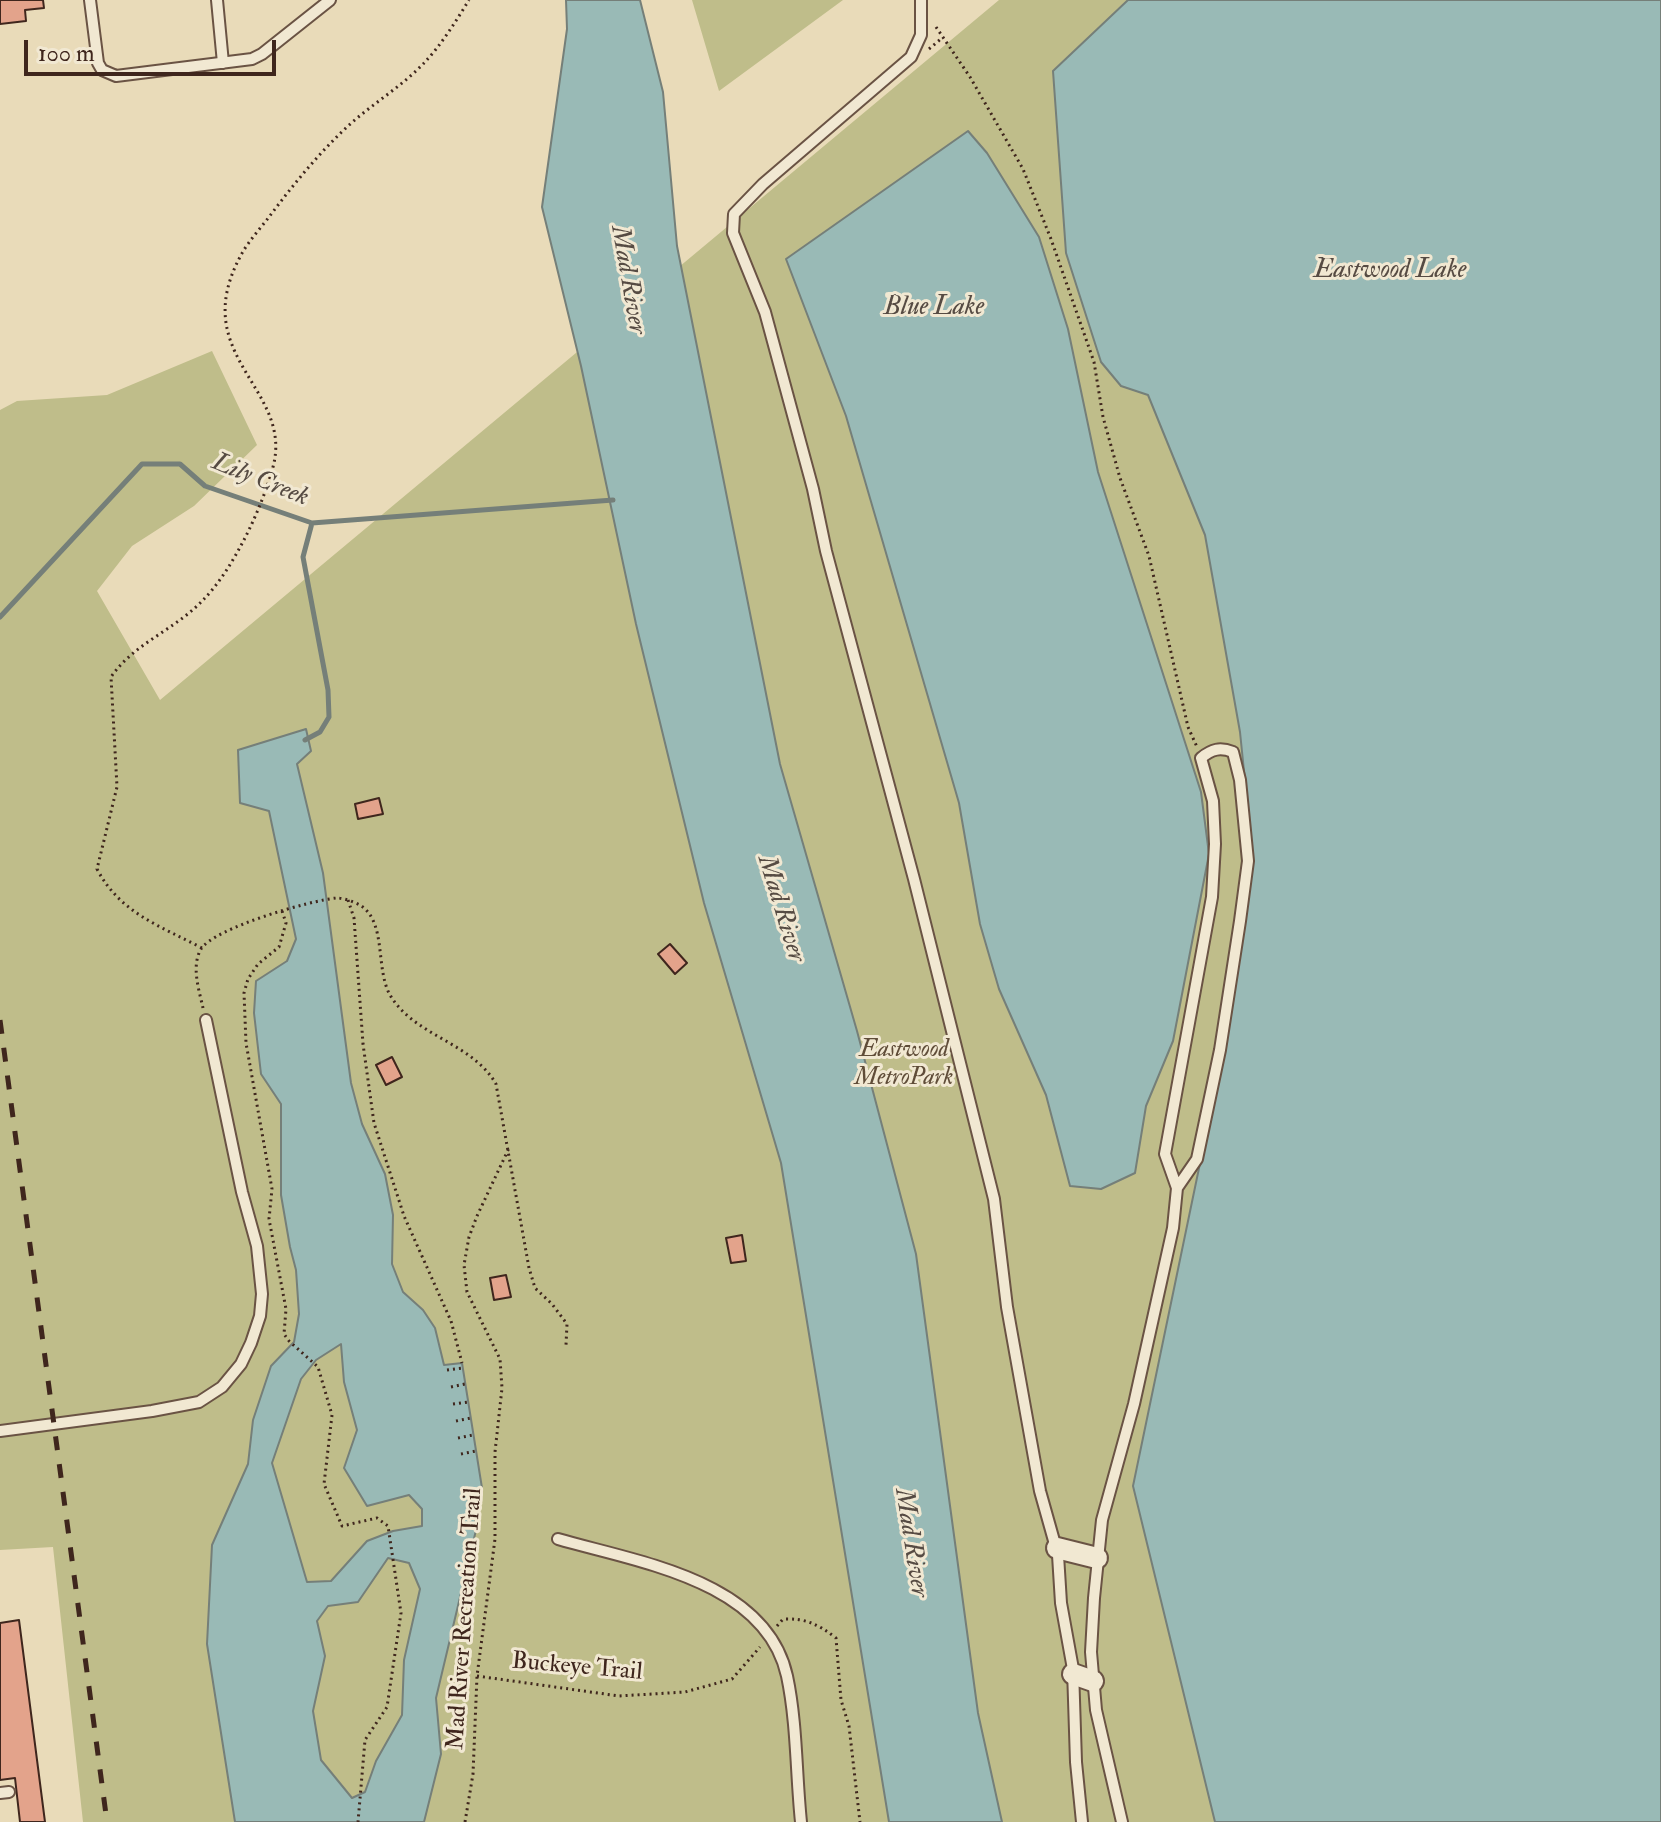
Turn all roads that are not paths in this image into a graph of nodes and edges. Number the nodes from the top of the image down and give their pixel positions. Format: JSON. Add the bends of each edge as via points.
{"nodes":[{"id":1,"x":90,"y":0,"type":"edge"},
{"id":2,"x":217,"y":0,"type":"edge"},
{"id":3,"x":330,"y":0,"type":"edge"},
{"id":4,"x":921,"y":0,"type":"edge"},
{"id":5,"x":223,"y":63,"type":"junction"},
{"id":6,"x":206,"y":1020,"type":"road end"},
{"id":7,"x":1177,"y":1188,"type":"junction"},
{"id":8,"x":0,"y":1431,"type":"edge"},
{"id":9,"x":558,"y":1539,"type":"dead end"},
{"id":10,"x":1057,"y":1548,"type":"junction"},
{"id":11,"x":1097,"y":1558,"type":"junction"},
{"id":12,"x":1083,"y":1678,"type":"junction"},
{"id":13,"x":801,"y":1822,"type":"edge"},
{"id":14,"x":1082,"y":1822,"type":"edge"},
{"id":15,"x":1122,"y":1822,"type":"edge"}],
"edges":[{"from":1,"to":5,"type":"lane","via":[[98,63],[108,74]]},
{"from":2,"to":5,"type":"lane"},
{"from":3,"to":5,"type":"lane","via":[[262,54]]},
{"from":4,"to":10,"type":"lane","via":[[921,35],[911,57],[763,184],[738,208],[732,223],[778,360],[983,1153],[1040,1491]]},
{"from":6,"to":8,"type":"lane","via":[[257,1246],[262,1294],[260,1316],[241,1364],[222,1387],[199,1402]]},
{"from":7,"to":7,"type":"lane","via":[[1197,1159],[1220,1050],[1248,861],[1240,780],[1233,752],[1222,748],[1201,758],[1213,801],[1215,844],[1212,897],[1165,1154]]},
{"from":7,"to":11,"type":"lane","via":[[1173,1228]]},
{"from":9,"to":13,"type":"lane","via":[[693,1577],[741,1607],[768,1636],[786,1673]]},
{"from":10,"to":11,"type":"street"},
{"from":10,"to":12,"type":"lane","via":[[1061,1603]]},
{"from":11,"to":12,"type":"lane","via":[[1091,1652]]},
{"from":12,"to":14,"type":"lane","via":[[1076,1762]]},
{"from":12,"to":15,"type":"lane","via":[[1096,1710]]}]}
